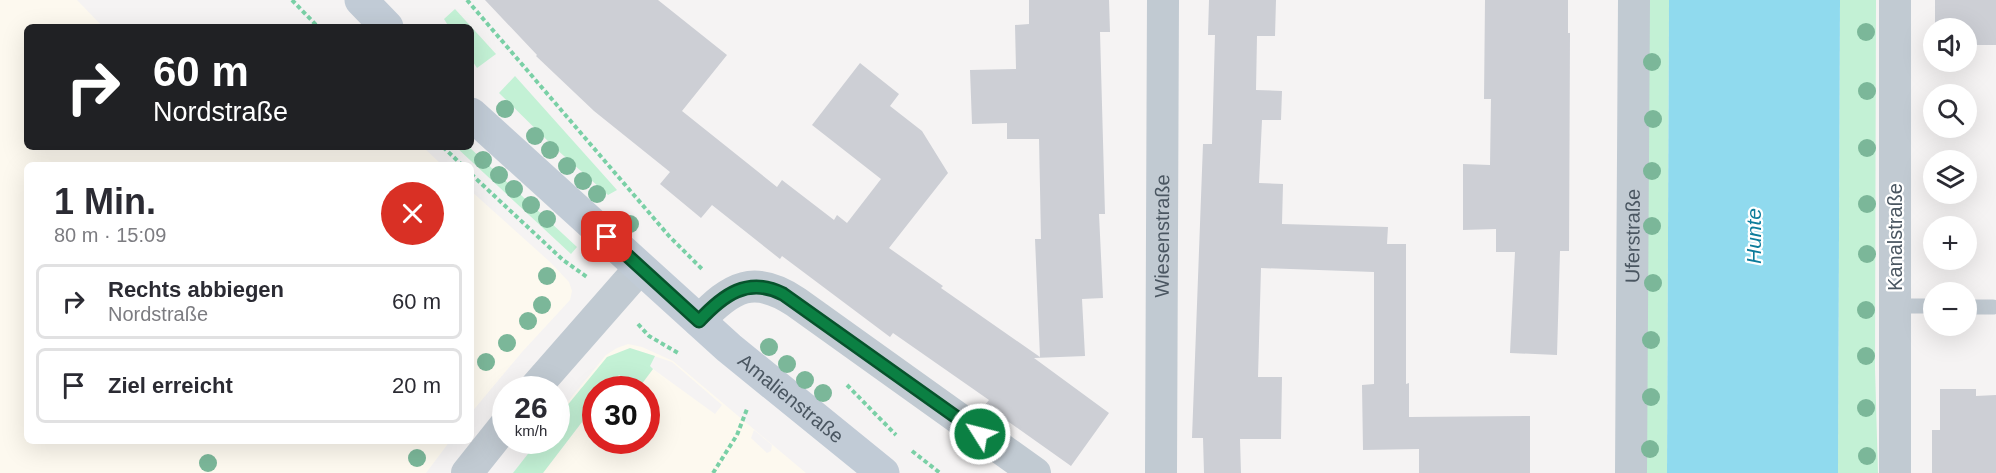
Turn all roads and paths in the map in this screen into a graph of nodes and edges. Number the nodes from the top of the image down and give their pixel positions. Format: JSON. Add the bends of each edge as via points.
{"nodes":[{"id":1,"x":292,"y":0,"type":"edge"},
{"id":2,"x":361,"y":0,"type":"edge"},
{"id":3,"x":467,"y":0,"type":"edge"},
{"id":4,"x":1163,"y":0,"type":"edge"},
{"id":5,"x":1634,"y":0,"type":"edge"},
{"id":6,"x":1895,"y":0,"type":"edge"},
{"id":7,"x":315,"y":24,"type":"edge"},
{"id":8,"x":384,"y":24,"type":"edge"},
{"id":9,"x":474,"y":117,"type":"edge"},
{"id":10,"x":445,"y":150,"type":"edge"},
{"id":11,"x":459,"y":162,"type":"edge"},
{"id":12,"x":474,"y":177,"type":"edge"},
{"id":13,"x":640,"y":268,"type":"junction"},
{"id":14,"x":589,"y":279,"type":"dead end"},
{"id":15,"x":731,"y":294,"type":"junction"},
{"id":16,"x":1896,"y":306,"type":"junction"},
{"id":17,"x":1923,"y":306,"type":"edge"},
{"id":18,"x":1977,"y":307,"type":"edge"},
{"id":19,"x":1993,"y":307,"type":"dead end"},
{"id":20,"x":699,"y":321,"type":"junction"},
{"id":21,"x":545,"y":376,"type":"edge"},
{"id":22,"x":841,"y":379,"type":"dead end"},
{"id":23,"x":747,"y":409,"type":"dead end"},
{"id":24,"x":899,"y":439,"type":"dead end"},
{"id":25,"x":492,"y":442,"type":"edge"},
{"id":26,"x":908,"y":447,"type":"dead end"},
{"id":27,"x":467,"y":473,"type":"edge"},
{"id":28,"x":712,"y":473,"type":"edge"},
{"id":29,"x":883,"y":473,"type":"edge"},
{"id":30,"x":940,"y":473,"type":"edge"},
{"id":31,"x":1035,"y":473,"type":"edge"},
{"id":32,"x":1161,"y":473,"type":"edge"},
{"id":33,"x":1631,"y":473,"type":"edge"},
{"id":34,"x":1895,"y":473,"type":"edge"}],
"edges":[{"from":1,"to":7,"type":"path"},
{"from":2,"to":8,"type":"street"},
{"from":3,"to":15,"type":"path","via":[[669,236]]},
{"from":4,"to":32,"type":"street","name":"Wiesenstraße"},
{"from":5,"to":33,"type":"street","name":"Uferstraße"},
{"from":6,"to":16,"type":"street","name":"Kanalstraße"},
{"from":9,"to":13,"type":"street","name":"Amalienstraße"},
{"from":10,"to":11,"type":"path"},
{"from":12,"to":14,"type":"path","via":[[563,260]]},
{"from":13,"to":20,"type":"street","name":"Amalienstraße"},
{"from":13,"to":21,"type":"street"},
{"from":15,"to":20,"type":"street"},
{"from":15,"to":31,"type":"street","via":[[758,285],[783,294]]},
{"from":16,"to":17,"type":"lane"},
{"from":16,"to":34,"type":"street","name":"Kanalstraße"},
{"from":18,"to":19,"type":"lane"},
{"from":20,"to":29,"type":"street","name":"Amalienstraße"},
{"from":22,"to":24,"type":"path"},
{"from":23,"to":28,"type":"path","via":[[737,435]]},
{"from":25,"to":27,"type":"street"},
{"from":26,"to":30,"type":"path"}]}
